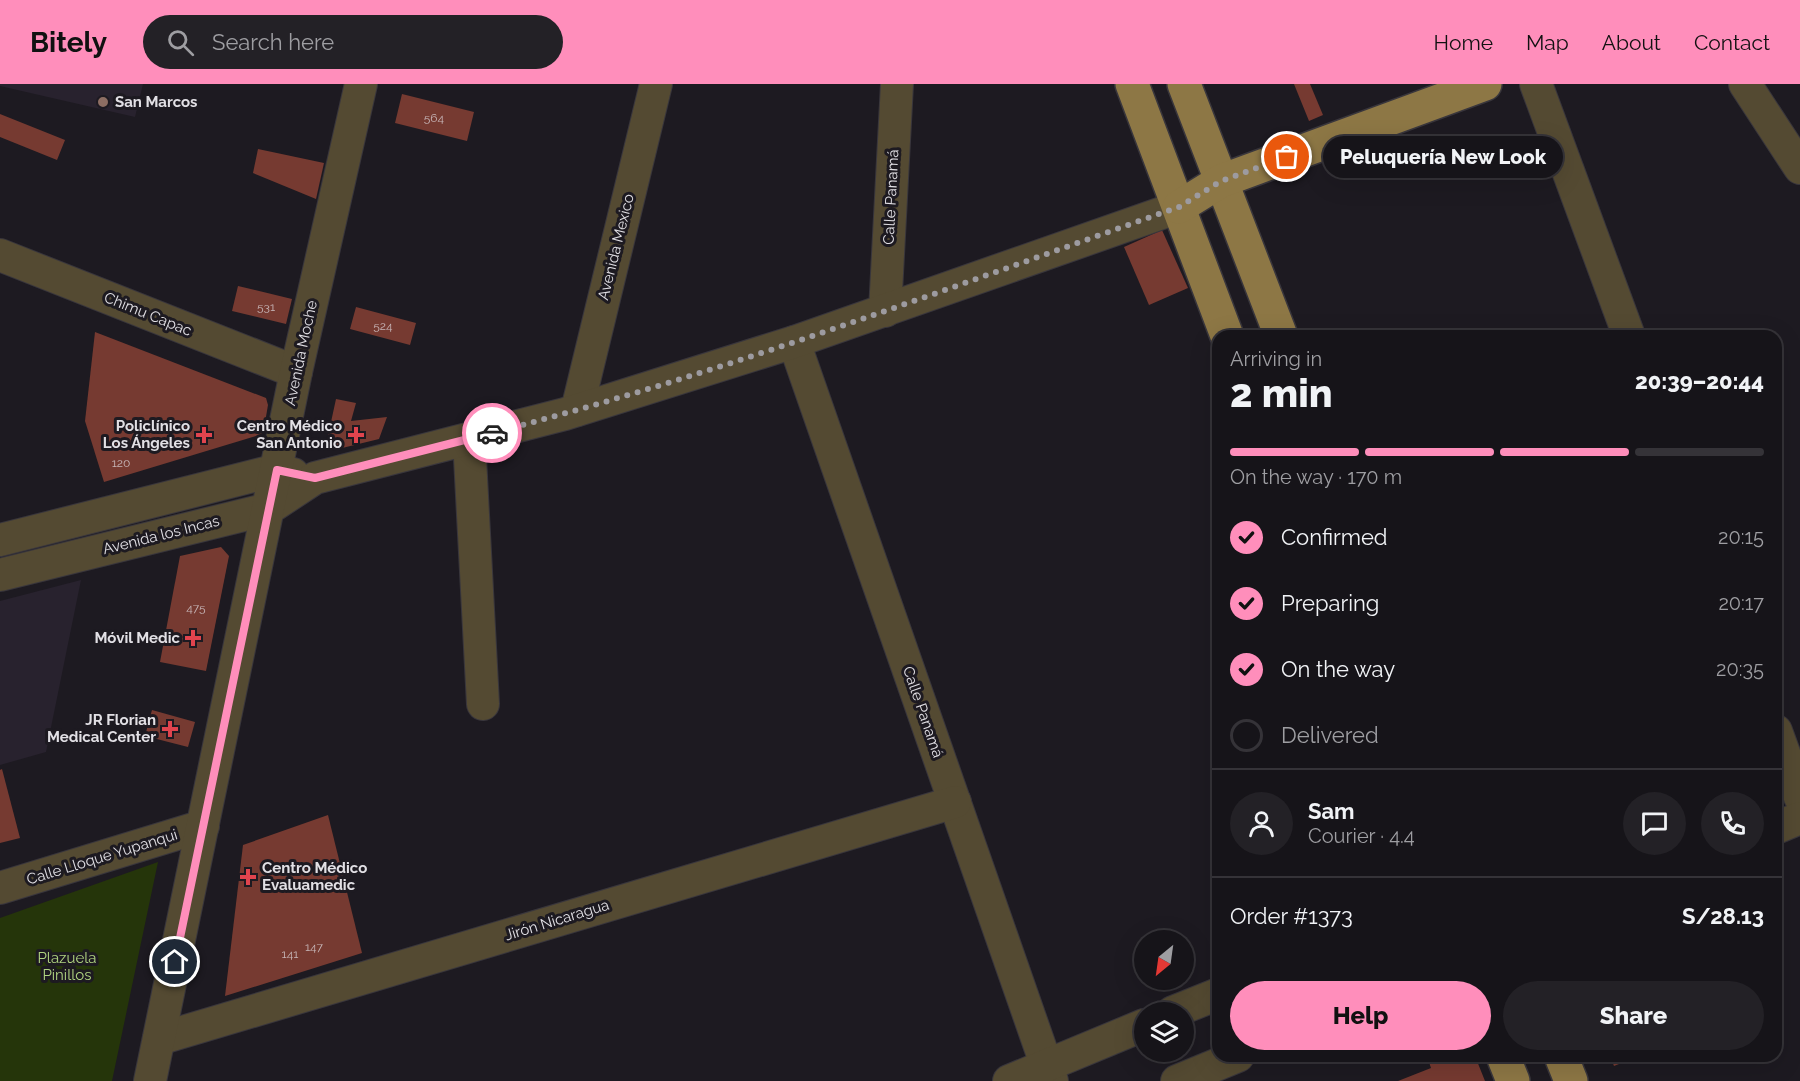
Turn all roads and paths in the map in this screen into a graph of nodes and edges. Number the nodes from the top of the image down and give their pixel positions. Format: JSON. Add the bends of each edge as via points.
{"nodes":[{"id":1,"x":361,"y":84,"type":"edge"},
{"id":2,"x":656,"y":84,"type":"edge"},
{"id":3,"x":897,"y":84,"type":"edge"},
{"id":4,"x":1132,"y":84,"type":"edge"},
{"id":5,"x":1184,"y":84,"type":"edge"},
{"id":6,"x":1485,"y":84,"type":"edge"},
{"id":7,"x":1536,"y":84,"type":"edge"},
{"id":8,"x":1745,"y":84,"type":"edge"},
{"id":9,"x":1800,"y":168,"type":"edge"},
{"id":10,"x":1221,"y":181,"type":"junction"},
{"id":11,"x":1179,"y":207,"type":"junction"},
{"id":12,"x":0,"y":255,"type":"edge"},
{"id":13,"x":885,"y":311,"type":"junction"},
{"id":14,"x":1225,"y":330,"type":"edge"},
{"id":15,"x":1279,"y":330,"type":"edge"},
{"id":16,"x":1627,"y":330,"type":"edge"},
{"id":17,"x":794,"y":342,"type":"junction"},
{"id":18,"x":296,"y":372,"type":"junction"},
{"id":19,"x":577,"y":410,"type":"junction"},
{"id":20,"x":469,"y":439,"type":"junction"},
{"id":21,"x":277,"y":470,"type":"junction"},
{"id":22,"x":315,"y":478,"type":"junction"},
{"id":23,"x":268,"y":509,"type":"junction"},
{"id":24,"x":0,"y":540,"type":"edge"},
{"id":25,"x":0,"y":575,"type":"edge"},
{"id":26,"x":483,"y":704,"type":"dead end"},
{"id":27,"x":1784,"y":748,"type":"edge"},
{"id":28,"x":1800,"y":796,"type":"edge"},
{"id":29,"x":955,"y":802,"type":"junction"},
{"id":30,"x":1800,"y":818,"type":"edge"},
{"id":31,"x":203,"y":826,"type":"junction"},
{"id":32,"x":1782,"y":826,"type":"edge"},
{"id":33,"x":0,"y":888,"type":"edge"},
{"id":34,"x":1212,"y":996,"type":"edge"},
{"id":35,"x":1194,"y":1004,"type":"edge"},
{"id":36,"x":1134,"y":1029,"type":"edge"},
{"id":37,"x":159,"y":1039,"type":"junction"},
{"id":38,"x":1223,"y":1062,"type":"edge"},
{"id":39,"x":1505,"y":1062,"type":"edge"},
{"id":40,"x":1563,"y":1062,"type":"edge"},
{"id":41,"x":1050,"y":1073,"type":"edge"},
{"id":42,"x":150,"y":1081,"type":"edge"},
{"id":43,"x":1009,"y":1081,"type":"edge"},
{"id":44,"x":1177,"y":1081,"type":"edge"},
{"id":45,"x":1513,"y":1081,"type":"edge"},
{"id":46,"x":1571,"y":1081,"type":"edge"}],
"edges":[{"from":1,"to":18,"type":"street","name":"Avenida Moche"},
{"from":2,"to":19,"type":"street","name":"Avenida Mexico"},
{"from":3,"to":13,"type":"street","name":"Calle Panamá"},
{"from":4,"to":11,"type":"main road"},
{"from":5,"to":10,"type":"main road"},
{"from":6,"to":10,"type":"main road"},
{"from":7,"to":16,"type":"street"},
{"from":8,"to":9,"type":"street"},
{"from":10,"to":11,"type":"main road"},
{"from":10,"to":15,"type":"main road"},
{"from":11,"to":13,"type":"street","name":"Avenida los Incas"},
{"from":11,"to":14,"type":"main road"},
{"from":12,"to":18,"type":"street","name":"Chimu Capac"},
{"from":13,"to":17,"type":"street","name":"Avenida los Incas"},
{"from":17,"to":19,"type":"street","name":"Avenida los Incas"},
{"from":17,"to":29,"type":"street","name":"Calle Panamá"},
{"from":18,"to":21,"type":"street","name":"Avenida Moche"},
{"from":19,"to":20,"type":"street","name":"Avenida los Incas"},
{"from":20,"to":22,"type":"street","name":"Avenida los Incas"},
{"from":20,"to":26,"type":"street"},
{"from":21,"to":22,"type":"street","name":"Avenida los Incas"},
{"from":21,"to":23,"type":"street","name":"Avenida Moche"},
{"from":21,"to":24,"type":"street","name":"Avenida los Incas"},
{"from":22,"to":23,"type":"street","name":"Avenida los Incas"},
{"from":23,"to":25,"type":"street","name":"Avenida los Incas"},
{"from":23,"to":31,"type":"street","name":"Avenida Moche"},
{"from":27,"to":28,"type":"street"},
{"from":29,"to":37,"type":"street","name":"Jirón Nicaragua"},
{"from":29,"to":41,"type":"street","name":"Calle Panamá"},
{"from":30,"to":32,"type":"street"},
{"from":31,"to":33,"type":"street","name":"Calle Lloque Yupanqui"},
{"from":31,"to":37,"type":"street","name":"Avenida Moche"},
{"from":34,"to":35,"type":"street"},
{"from":36,"to":41,"type":"street"},
{"from":37,"to":42,"type":"street","name":"Avenida Moche"},
{"from":38,"to":44,"type":"street"},
{"from":39,"to":45,"type":"main road"},
{"from":40,"to":46,"type":"main road"},
{"from":41,"to":43,"type":"street"}]}
